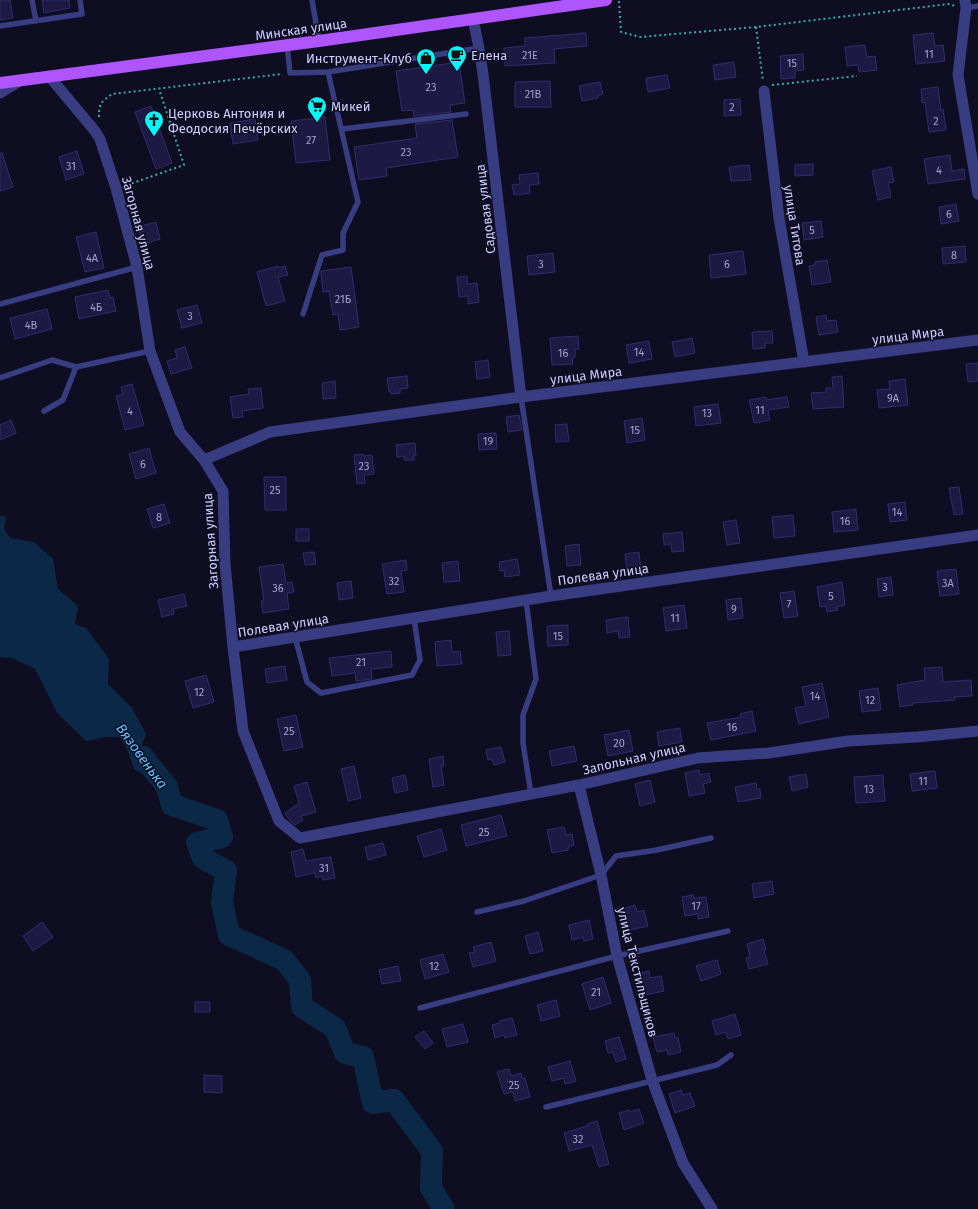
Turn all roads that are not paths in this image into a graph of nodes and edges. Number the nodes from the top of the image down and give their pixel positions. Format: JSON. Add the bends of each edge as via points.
{"nodes":[{"id":1,"x":32,"y":0,"type":"edge"},
{"id":2,"x":80,"y":0,"type":"edge"},
{"id":3,"x":312,"y":0,"type":"edge"},
{"id":4,"x":606,"y":0,"type":"edge"},
{"id":5,"x":966,"y":4,"type":"edge"},
{"id":6,"x":978,"y":6,"type":"edge"},
{"id":7,"x":473,"y":19,"type":"junction"},
{"id":8,"x":36,"y":21,"type":"junction"},
{"id":9,"x":0,"y":26,"type":"edge"},
{"id":10,"x":319,"y":41,"type":"junction"},
{"id":11,"x":287,"y":45,"type":"junction"},
{"id":12,"x":479,"y":48,"type":"junction"},
{"id":13,"x":328,"y":72,"type":"junction"},
{"id":14,"x":49,"y":76,"type":"junction"},
{"id":15,"x":22,"y":80,"type":"junction"},
{"id":16,"x":0,"y":83,"type":"edge"},
{"id":17,"x":764,"y":88,"type":"road end"},
{"id":18,"x":0,"y":93,"type":"edge"},
{"id":19,"x":466,"y":114,"type":"dead end"},
{"id":20,"x":342,"y":129,"type":"junction"},
{"id":21,"x":978,"y":194,"type":"edge"},
{"id":22,"x":137,"y":267,"type":"junction"},
{"id":23,"x":0,"y":304,"type":"edge"},
{"id":24,"x":303,"y":314,"type":"dead end"},
{"id":25,"x":978,"y":340,"type":"edge"},
{"id":26,"x":150,"y":351,"type":"junction"},
{"id":27,"x":804,"y":362,"type":"junction"},
{"id":28,"x":76,"y":367,"type":"junction"},
{"id":29,"x":0,"y":378,"type":"edge"},
{"id":30,"x":521,"y":397,"type":"junction"},
{"id":31,"x":44,"y":411,"type":"dead end"},
{"id":32,"x":204,"y":460,"type":"junction"},
{"id":33,"x":978,"y":535,"type":"edge"},
{"id":34,"x":551,"y":596,"type":"junction"},
{"id":35,"x":526,"y":600,"type":"junction"},
{"id":36,"x":414,"y":618,"type":"junction"},
{"id":37,"x":295,"y":637,"type":"junction"},
{"id":38,"x":233,"y":647,"type":"junction"},
{"id":39,"x":978,"y":730,"type":"edge"},
{"id":40,"x":579,"y":784,"type":"junction"},
{"id":41,"x":531,"y":794,"type":"junction"},
{"id":42,"x":300,"y":838,"type":"joint"},
{"id":43,"x":711,"y":838,"type":"dead end"},
{"id":44,"x":601,"y":875,"type":"junction"},
{"id":45,"x":477,"y":912,"type":"dead end"},
{"id":46,"x":728,"y":931,"type":"dead end"},
{"id":47,"x":617,"y":956,"type":"junction"},
{"id":48,"x":420,"y":1008,"type":"dead end"},
{"id":49,"x":731,"y":1055,"type":"dead end"},
{"id":50,"x":652,"y":1080,"type":"junction"},
{"id":51,"x":546,"y":1107,"type":"dead end"},
{"id":52,"x":712,"y":1209,"type":"edge"}],
"edges":[{"from":1,"to":8,"type":"lane"},
{"from":2,"to":8,"type":"lane","via":[[82,14]]},
{"from":3,"to":10,"type":"lane"},
{"from":4,"to":7,"type":"main road","name":"Минская улица"},
{"from":5,"to":6,"type":"lane"},
{"from":5,"to":21,"type":"street","via":[[958,75]]},
{"from":7,"to":10,"type":"main road","name":"Минская улица"},
{"from":7,"to":12,"type":"street","name":"Садовая улица"},
{"from":8,"to":9,"type":"lane"},
{"from":10,"to":11,"type":"main road","name":"Минская улица"},
{"from":11,"to":13,"type":"lane","via":[[290,73]]},
{"from":11,"to":14,"type":"main road","name":"Минская улица"},
{"from":12,"to":13,"type":"lane"},
{"from":12,"to":30,"type":"street","name":"Садовая улица"},
{"from":13,"to":20,"type":"lane"},
{"from":14,"to":15,"type":"main road","name":"Минская улица"},
{"from":14,"to":22,"type":"street","name":"Загорная улица","via":[[100,139]]},
{"from":15,"to":16,"type":"main road","name":"Минская улица"},
{"from":15,"to":18,"type":"street"},
{"from":17,"to":27,"type":"street","name":"улица Титова","via":[[779,218]]},
{"from":19,"to":20,"type":"lane"},
{"from":20,"to":24,"type":"lane","via":[[358,202],[343,233],[343,250],[322,255]]},
{"from":22,"to":23,"type":"lane"},
{"from":22,"to":26,"type":"street","name":"Загорная улица"},
{"from":25,"to":27,"type":"street","name":"улица Мира"},
{"from":26,"to":28,"type":"lane"},
{"from":26,"to":32,"type":"street","name":"Загорная улица","via":[[180,432]]},
{"from":27,"to":30,"type":"street","name":"улица Мира"},
{"from":28,"to":29,"type":"lane","via":[[52,360]]},
{"from":28,"to":31,"type":"lane","via":[[63,400]]},
{"from":30,"to":32,"type":"street","name":"улица Мира","via":[[270,432]]},
{"from":30,"to":34,"type":"lane"},
{"from":32,"to":38,"type":"street","name":"Загорная улица","via":[[223,491],[224,564]]},
{"from":33,"to":34,"type":"street","name":"Полевая улица"},
{"from":34,"to":35,"type":"street","name":"Полевая улица"},
{"from":35,"to":36,"type":"street","name":"Полевая улица"},
{"from":35,"to":41,"type":"lane","via":[[536,679],[523,715]]},
{"from":36,"to":37,"type":"street","name":"Полевая улица"},
{"from":36,"to":37,"type":"lane","via":[[420,660],[412,675],[321,692],[306,682]]},
{"from":37,"to":38,"type":"street","name":"Полевая улица"},
{"from":38,"to":42,"type":"street","name":"Загорная улица","via":[[243,730],[279,821]]},
{"from":39,"to":40,"type":"street","name":"Запольная улица","via":[[848,741],[769,753],[698,758]]},
{"from":40,"to":41,"type":"street","name":"Запольная улица"},
{"from":40,"to":44,"type":"street","name":"улица Текстильщиков"},
{"from":41,"to":42,"type":"street","name":"Запольная улица"},
{"from":43,"to":44,"type":"lane","via":[[616,856]]},
{"from":44,"to":45,"type":"lane","via":[[524,901]]},
{"from":44,"to":47,"type":"street","name":"улица Текстильщиков"},
{"from":46,"to":47,"type":"lane"},
{"from":47,"to":48,"type":"lane"},
{"from":47,"to":50,"type":"street","name":"улица Текстильщиков"},
{"from":49,"to":50,"type":"lane","via":[[717,1066]]},
{"from":50,"to":51,"type":"lane"},
{"from":50,"to":52,"type":"street","name":"улица Текстильщиков","via":[[683,1163]]}]}
